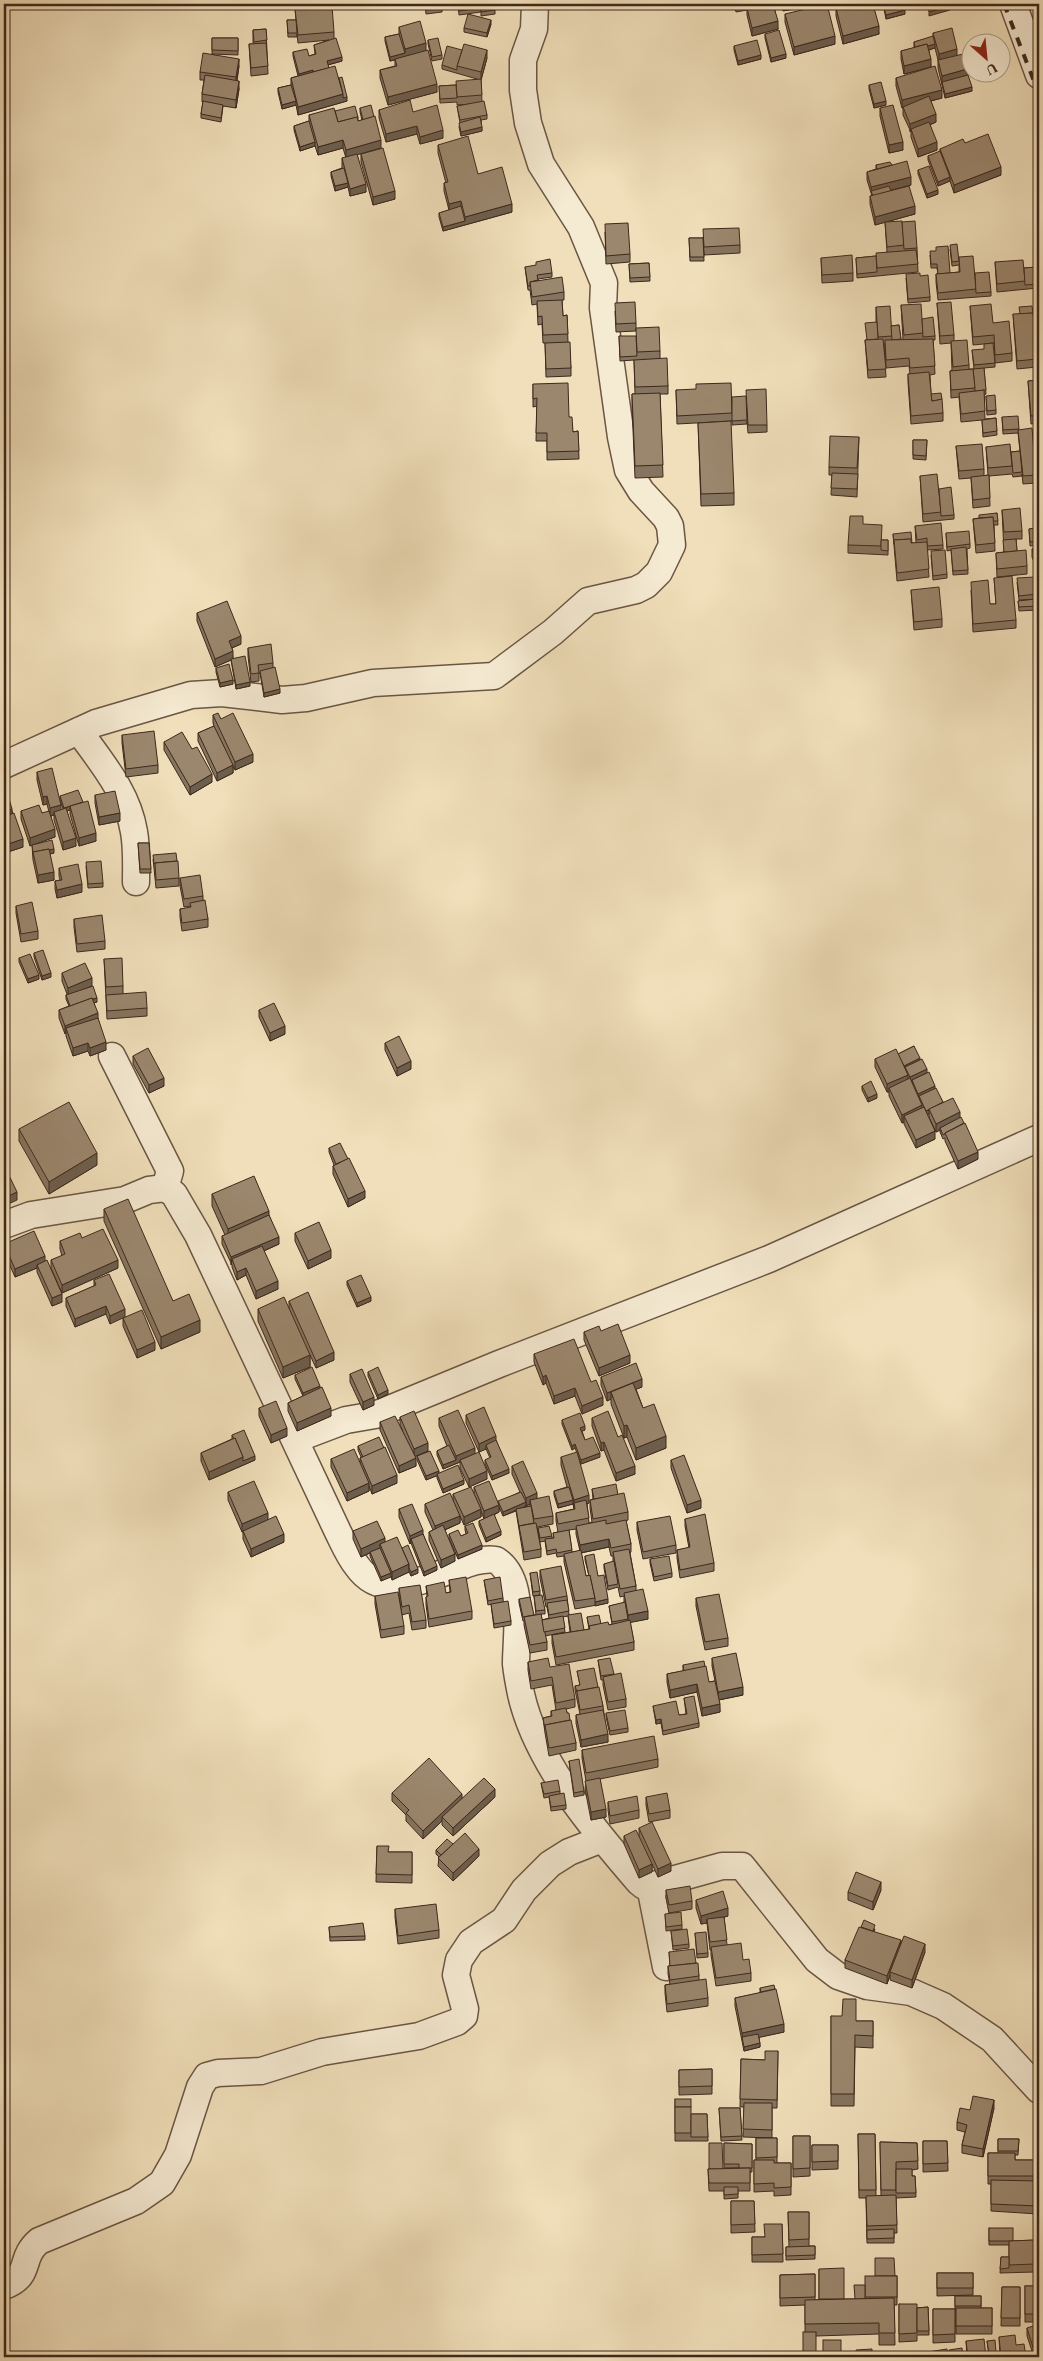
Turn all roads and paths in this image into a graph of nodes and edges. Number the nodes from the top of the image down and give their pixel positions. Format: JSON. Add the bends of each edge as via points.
{"nodes":[{"id":1,"x":535,"y":4,"type":"edge"},
{"id":2,"x":1013,"y":4,"type":"edge"},
{"id":3,"x":1039,"y":75,"type":"edge"},
{"id":4,"x":79,"y":731,"type":"junction"},
{"id":5,"x":4,"y":766,"type":"edge"},
{"id":6,"x":136,"y":882,"type":"dead end"},
{"id":7,"x":112,"y":1056,"type":"dead end"},
{"id":8,"x":1039,"y":1138,"type":"edge"},
{"id":9,"x":165,"y":1188,"type":"junction"},
{"id":10,"x":4,"y":1225,"type":"edge"},
{"id":11,"x":296,"y":1439,"type":"junction"},
{"id":12,"x":602,"y":1839,"type":"junction"},
{"id":13,"x":650,"y":1886,"type":"junction"},
{"id":14,"x":666,"y":1967,"type":"edge"},
{"id":15,"x":1039,"y":2090,"type":"edge"},
{"id":16,"x":4,"y":2286,"type":"edge"}],
"edges":[{"from":1,"to":4,"type":"street","via":[[534,29],[523,60],[528,123],[541,164],[581,227],[604,283],[603,308],[628,470],[670,526],[672,545],[660,572],[636,590],[588,601],[494,676],[373,683],[282,700],[206,692],[96,723]]},
{"from":2,"to":3,"type":"street"},
{"from":4,"to":5,"type":"street"},
{"from":4,"to":6,"type":"street","via":[[126,804],[134,833]]},
{"from":7,"to":9,"type":"street","via":[[170,1171]]},
{"from":8,"to":11,"type":"street","via":[[769,1260],[375,1415],[346,1420]]},
{"from":9,"to":10,"type":"street","via":[[149,1190],[125,1200],[31,1215]]},
{"from":9,"to":11,"type":"street","via":[[174,1194],[186,1212]]},
{"from":11,"to":12,"type":"street","via":[[338,1532],[357,1567],[367,1578],[385,1586],[400,1587],[478,1560],[490,1559],[501,1563],[513,1583],[516,1667],[532,1730],[548,1762]]},
{"from":12,"to":13,"type":"street","via":[[639,1882]]},
{"from":12,"to":16,"type":"street","via":[[569,1852],[550,1864],[524,1890],[504,1920],[471,1942],[459,1960],[456,1975],[464,2009],[464,2016],[457,2022],[419,2036],[322,2052],[261,2071],[207,2076],[200,2087],[178,2155],[162,2183],[136,2201],[39,2241],[30,2248],[23,2274]]},
{"from":13,"to":14,"type":"street"},
{"from":13,"to":15,"type":"street","via":[[722,1866],[742,1866],[817,1960],[838,1976],[867,1986],[911,1992],[943,2006],[992,2039]]}]}
